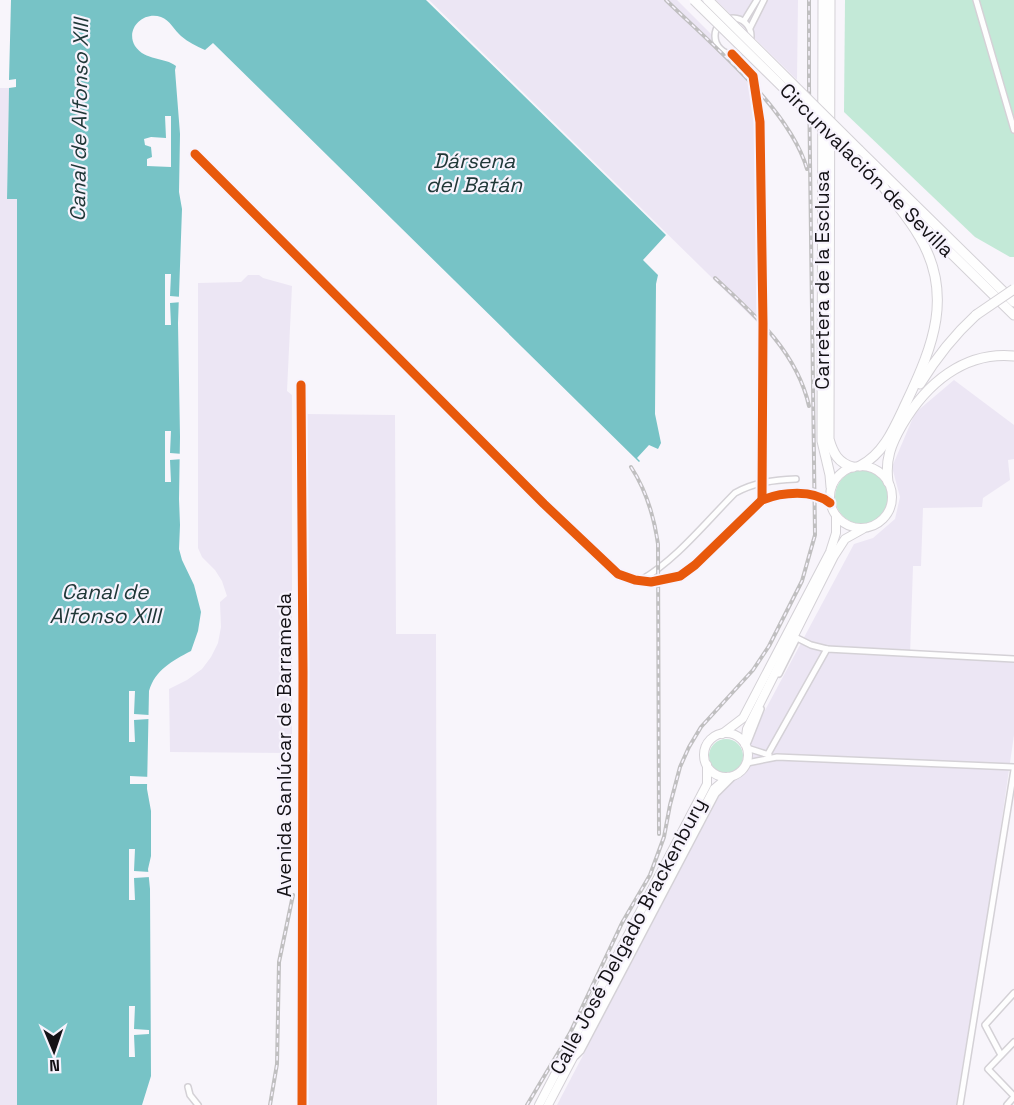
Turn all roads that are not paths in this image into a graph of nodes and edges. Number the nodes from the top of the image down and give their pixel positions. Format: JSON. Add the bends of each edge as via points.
{"nodes":[{"id":1,"x":694,"y":0,"type":"edge"},
{"id":2,"x":708,"y":0,"type":"edge"},
{"id":3,"x":757,"y":0,"type":"edge"},
{"id":4,"x":764,"y":0,"type":"edge"},
{"id":5,"x":823,"y":0,"type":"edge"},
{"id":6,"x":830,"y":0,"type":"edge"},
{"id":7,"x":976,"y":0,"type":"edge"},
{"id":8,"x":744,"y":21,"type":"junction"},
{"id":9,"x":750,"y":28,"type":"junction"},
{"id":10,"x":732,"y":54,"type":"junction"},
{"id":11,"x":1014,"y":130,"type":"edge"},
{"id":12,"x":195,"y":154,"type":"dead end"},
{"id":13,"x":882,"y":185,"type":"junction"},
{"id":14,"x":1014,"y":289,"type":"edge"},
{"id":15,"x":1014,"y":302,"type":"edge"},
{"id":16,"x":1014,"y":315,"type":"edge"},
{"id":17,"x":1014,"y":356,"type":"edge"},
{"id":18,"x":301,"y":385,"type":"dead end"},
{"id":19,"x":908,"y":407,"type":"junction"},
{"id":20,"x":856,"y":466,"type":"junction"},
{"id":21,"x":796,"y":479,"type":"dead end"},
{"id":22,"x":762,"y":482,"type":"junction"},
{"id":23,"x":888,"y":482,"type":"junction"},
{"id":24,"x":831,"y":487,"type":"junction"},
{"id":25,"x":762,"y":500,"type":"junction"},
{"id":26,"x":830,"y":503,"type":"junction"},
{"id":27,"x":836,"y":516,"type":"junction"},
{"id":28,"x":863,"y":529,"type":"junction"},
{"id":29,"x":641,"y":580,"type":"junction"},
{"id":30,"x":818,"y":588,"type":"junction"},
{"id":31,"x":797,"y":638,"type":"junction"},
{"id":32,"x":827,"y":649,"type":"junction"},
{"id":33,"x":1014,"y":659,"type":"edge"},
{"id":34,"x":722,"y":734,"type":"junction"},
{"id":35,"x":746,"y":746,"type":"junction"},
{"id":36,"x":768,"y":754,"type":"junction"},
{"id":37,"x":777,"y":757,"type":"junction"},
{"id":38,"x":747,"y":764,"type":"junction"},
{"id":39,"x":707,"y":765,"type":"junction"},
{"id":40,"x":1014,"y":769,"type":"edge"},
{"id":41,"x":731,"y":776,"type":"junction"},
{"id":42,"x":1014,"y":993,"type":"edge"},
{"id":43,"x":1014,"y":1042,"type":"edge"},
{"id":44,"x":1001,"y":1055,"type":"junction"},
{"id":45,"x":188,"y":1087,"type":"dead end"},
{"id":46,"x":1014,"y":1097,"type":"edge"},
{"id":47,"x":198,"y":1105,"type":"edge"},
{"id":48,"x":302,"y":1105,"type":"edge"},
{"id":49,"x":539,"y":1105,"type":"edge"},
{"id":50,"x":548,"y":1105,"type":"edge"},
{"id":51,"x":960,"y":1105,"type":"edge"},
{"id":52,"x":1007,"y":1105,"type":"edge"}],
"edges":[{"from":1,"to":13,"type":"highway","name":"Circunvalación de Sevilla","bridge":true},
{"from":2,"to":15,"type":"highway","name":"Circunvalación de Sevilla","bridge":true},
{"from":3,"to":8,"type":"street"},
{"from":4,"to":9,"type":"street"},
{"from":5,"to":24,"type":"highway","name":"Carretera de la Esclusa","via":[[822,441]]},
{"from":6,"to":20,"type":"highway","name":"Carretera de la Esclusa","via":[[829,439],[840,461]]},
{"from":7,"to":11,"type":"street"},
{"from":8,"to":9,"type":"street"},
{"from":8,"to":10,"type":"street","via":[[725,20],[716,29],[718,46]]},
{"from":9,"to":10,"type":"street","via":[[750,44],[743,52]]},
{"from":10,"to":22,"type":"street","via":[[753,76],[760,122]]},
{"from":12,"to":29,"type":"street","via":[[611,568],[626,578]]},
{"from":13,"to":16,"type":"highway","name":"Circunvalación de Sevilla"},
{"from":13,"to":19,"type":"highway","via":[[920,237],[937,293],[931,348]]},
{"from":14,"to":19,"type":"highway","bridge":true,"via":[[976,315],[951,339]]},
{"from":17,"to":19,"type":"highway","via":[[964,364],[946,374]]},
{"from":18,"to":48,"type":"street","name":"Avenida Sanlúcar de Barrameda"},
{"from":19,"to":20,"type":"highway","via":[[883,447],[871,460]]},
{"from":19,"to":23,"type":"highway","via":[[887,459]]},
{"from":20,"to":23,"type":"main road","via":[[874,469]]},
{"from":20,"to":24,"type":"main road","via":[[839,475]]},
{"from":21,"to":22,"type":"street"},
{"from":22,"to":25,"type":"street"},
{"from":22,"to":29,"type":"street","via":[[735,493],[658,569]]},
{"from":23,"to":28,"type":"main road","via":[[892,494],[889,512],[875,525]]},
{"from":24,"to":26,"type":"main road"},
{"from":25,"to":26,"type":"street","via":[[777,495],[814,495]]},
{"from":25,"to":29,"type":"street","via":[[688,571],[658,582]]},
{"from":26,"to":27,"type":"main road"},
{"from":27,"to":28,"type":"main road","via":[[845,524]]},
{"from":27,"to":34,"type":"main road","via":[[830,552],[743,718]]},
{"from":28,"to":30,"type":"main road","via":[[845,539]]},
{"from":30,"to":31,"type":"street"},
{"from":30,"to":35,"type":"main road","via":[[747,729]]},
{"from":31,"to":32,"type":"street"},
{"from":31,"to":35,"type":"street"},
{"from":32,"to":33,"type":"street"},
{"from":32,"to":36,"type":"street"},
{"from":34,"to":35,"type":"main road","via":[[733,735]]},
{"from":34,"to":39,"type":"main road","via":[[706,747]]},
{"from":35,"to":36,"type":"street"},
{"from":35,"to":38,"type":"main road"},
{"from":36,"to":37,"type":"street"},
{"from":37,"to":38,"type":"street"},
{"from":37,"to":40,"type":"street"},
{"from":38,"to":41,"type":"main road"},
{"from":39,"to":41,"type":"main road","via":[[716,774]]},
{"from":39,"to":49,"type":"main road","name":"Calle José Delgado Brackenbury","via":[[707,784]]},
{"from":40,"to":51,"type":"street"},
{"from":41,"to":50,"type":"main road","name":"Calle José Delgado Brackenbury","via":[[714,789]]},
{"from":42,"to":44,"type":"street","via":[[985,1026]]},
{"from":43,"to":44,"type":"street"},
{"from":44,"to":46,"type":"street","via":[[987,1069]]},
{"from":45,"to":47,"type":"street"},
{"from":46,"to":52,"type":"street"}]}
